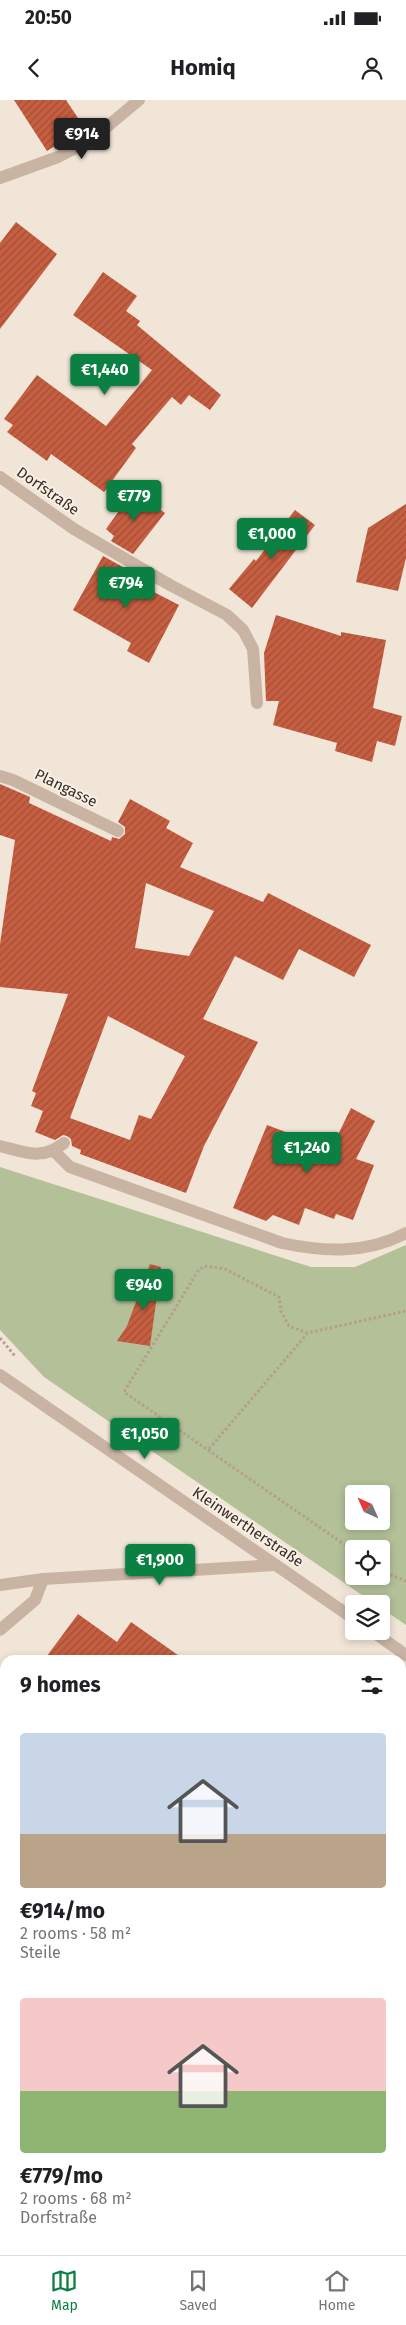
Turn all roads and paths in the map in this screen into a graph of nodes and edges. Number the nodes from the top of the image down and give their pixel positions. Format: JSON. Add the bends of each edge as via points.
{"nodes":[{"id":1,"x":139,"y":100,"type":"edge"},
{"id":2,"x":0,"y":178,"type":"edge"},
{"id":3,"x":0,"y":477,"type":"edge"},
{"id":4,"x":257,"y":703,"type":"dead end"},
{"id":5,"x":0,"y":776,"type":"edge"},
{"id":6,"x":118,"y":831,"type":"dead end"},
{"id":7,"x":64,"y":1143,"type":"dead end"},
{"id":8,"x":0,"y":1146,"type":"edge"},
{"id":9,"x":54,"y":1151,"type":"junction"},
{"id":10,"x":406,"y":1233,"type":"edge"},
{"id":11,"x":406,"y":1311,"type":"edge"},
{"id":12,"x":307,"y":1333,"type":"junction"},
{"id":13,"x":0,"y":1375,"type":"edge"},
{"id":14,"x":208,"y":1449,"type":"junction"},
{"id":15,"x":345,"y":1546,"type":"edge"},
{"id":16,"x":275,"y":1565,"type":"junction"},
{"id":17,"x":390,"y":1575,"type":"edge"},
{"id":18,"x":43,"y":1579,"type":"junction"},
{"id":19,"x":406,"y":1581,"type":"edge"},
{"id":20,"x":0,"y":1584,"type":"edge"},
{"id":21,"x":345,"y":1613,"type":"edge"},
{"id":22,"x":0,"y":1630,"type":"edge"},
{"id":23,"x":385,"y":1640,"type":"edge"},
{"id":24,"x":406,"y":1655,"type":"edge"}],
"edges":[{"from":1,"to":2,"type":"street","via":[[90,141],[58,157]]},
{"from":3,"to":4,"type":"street","name":"Dorfstraße","via":[[74,529],[170,586],[227,614],[243,630],[253,650]]},
{"from":5,"to":6,"type":"street","name":"Plangasse"},
{"from":7,"to":9,"type":"street"},
{"from":8,"to":9,"type":"street","via":[[36,1154]]},
{"from":9,"to":10,"type":"street","via":[[70,1168],[282,1243],[314,1250],[358,1250]]},
{"from":11,"to":12,"type":"path"},
{"from":12,"to":14,"type":"path"},
{"from":12,"to":14,"type":"path","via":[[288,1326],[279,1297],[225,1270],[204,1266],[198,1271],[124,1392]]},
{"from":13,"to":16,"type":"street","name":"Kleinwertherstraße"},
{"from":14,"to":15,"type":"path"},
{"from":16,"to":18,"type":"street"},
{"from":16,"to":21,"type":"street","name":"Kleinwertherstraße"},
{"from":17,"to":19,"type":"path"},
{"from":18,"to":20,"type":"street"},
{"from":18,"to":22,"type":"street","via":[[35,1600]]},
{"from":23,"to":24,"type":"street"}]}
